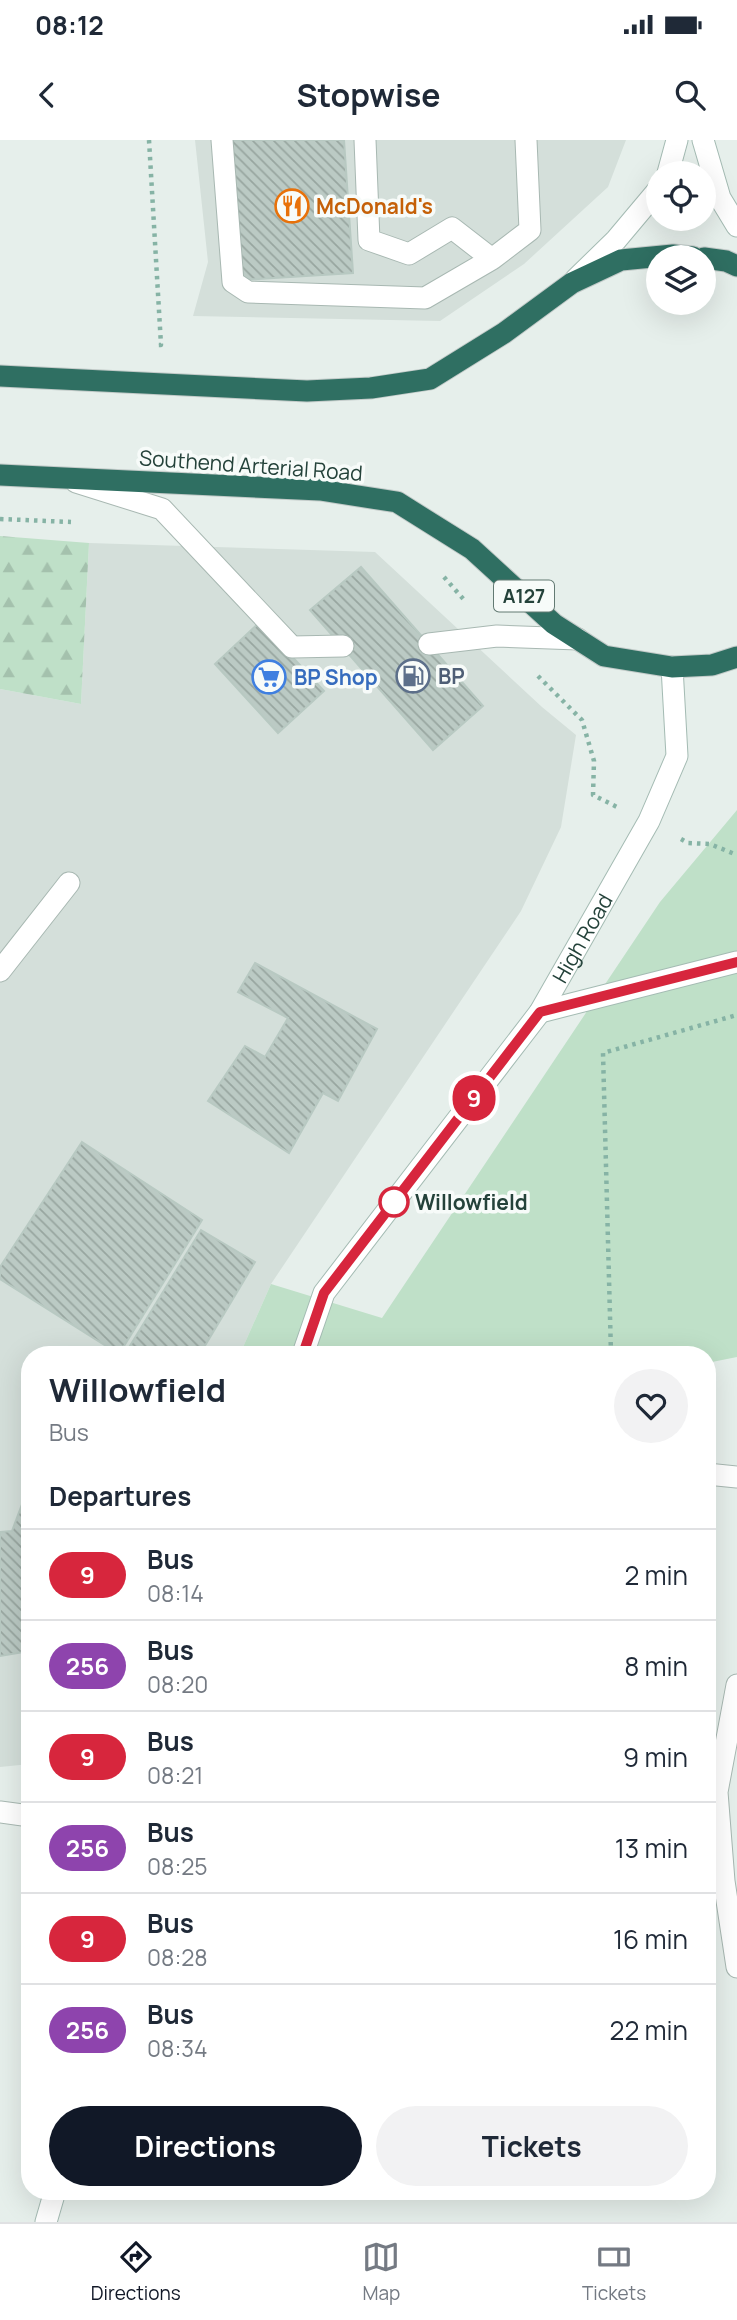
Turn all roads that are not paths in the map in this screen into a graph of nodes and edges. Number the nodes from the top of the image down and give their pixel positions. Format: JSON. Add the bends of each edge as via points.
{"nodes":[{"id":1,"x":222,"y":140,"type":"edge"},
{"id":2,"x":365,"y":140,"type":"edge"},
{"id":3,"x":526,"y":140,"type":"edge"},
{"id":4,"x":677,"y":140,"type":"edge"},
{"id":5,"x":703,"y":140,"type":"edge"},
{"id":6,"x":671,"y":161,"type":"edge"},
{"id":7,"x":646,"y":205,"type":"edge"},
{"id":8,"x":737,"y":226,"type":"edge"},
{"id":9,"x":646,"y":258,"type":"edge"},
{"id":10,"x":492,"y":259,"type":"junction"},
{"id":11,"x":716,"y":260,"type":"edge"},
{"id":12,"x":737,"y":265,"type":"edge"},
{"id":13,"x":572,"y":283,"type":"junction"},
{"id":14,"x":0,"y":376,"type":"edge"},
{"id":15,"x":0,"y":475,"type":"edge"},
{"id":16,"x":63,"y":478,"type":"junction"},
{"id":17,"x":578,"y":639,"type":"junction"},
{"id":18,"x":429,"y":644,"type":"dead end"},
{"id":19,"x":343,"y":646,"type":"dead end"},
{"id":20,"x":737,"y":657,"type":"edge"},
{"id":21,"x":672,"y":667,"type":"junction"},
{"id":22,"x":69,"y":883,"type":"dead end"},
{"id":23,"x":737,"y":962,"type":"edge"},
{"id":24,"x":0,"y":971,"type":"edge"},
{"id":25,"x":540,"y":1012,"type":"junction"},
{"id":26,"x":306,"y":1346,"type":"edge"},
{"id":27,"x":716,"y":1475,"type":"edge"},
{"id":28,"x":737,"y":1477,"type":"edge"},
{"id":29,"x":737,"y":1685,"type":"edge"},
{"id":30,"x":716,"y":1775,"type":"edge"},
{"id":31,"x":0,"y":1812,"type":"edge"},
{"id":32,"x":21,"y":1815,"type":"edge"},
{"id":33,"x":716,"y":1824,"type":"edge"},
{"id":34,"x":737,"y":1967,"type":"edge"},
{"id":35,"x":52,"y":2200,"type":"edge"},
{"id":36,"x":46,"y":2222,"type":"edge"}],
"edges":[{"from":1,"to":10,"type":"street","via":[[233,282],[248,292],[425,298]]},
{"from":2,"to":10,"type":"street","via":[[369,240],[409,254],[452,228]]},
{"from":3,"to":10,"type":"street","via":[[530,230]]},
{"from":4,"to":6,"type":"street"},
{"from":5,"to":8,"type":"street","via":[[720,198]]},
{"from":7,"to":13,"type":"street"},
{"from":9,"to":13,"type":"highway","via":[[621,260]]},
{"from":11,"to":12,"type":"highway"},
{"from":13,"to":14,"type":"highway","via":[[430,379],[307,391]]},
{"from":15,"to":16,"type":"highway","name":"Southend Arterial Road","number":"A127"},
{"from":16,"to":17,"type":"highway","name":"Southend Arterial Road","number":"A127","via":[[320,490],[397,502],[472,549],[554,624]]},
{"from":16,"to":19,"type":"street","via":[[162,509],[292,647]]},
{"from":17,"to":18,"type":"street","via":[[497,636]]},
{"from":17,"to":21,"type":"highway","name":"Southend Arterial Road","number":"A127","via":[[604,656]]},
{"from":20,"to":21,"type":"highway","name":"Southend Arterial Road","number":"A127","via":[[712,665]]},
{"from":21,"to":25,"type":"street","name":"High Road","via":[[677,756],[649,821]]},
{"from":22,"to":24,"type":"street"},
{"from":23,"to":25,"type":"street"},
{"from":25,"to":26,"type":"street","name":"High Road","via":[[324,1293]]},
{"from":27,"to":28,"type":"street"},
{"from":29,"to":30,"type":"street"},
{"from":31,"to":32,"type":"street"},
{"from":33,"to":34,"type":"street"},
{"from":35,"to":36,"type":"street"}]}
